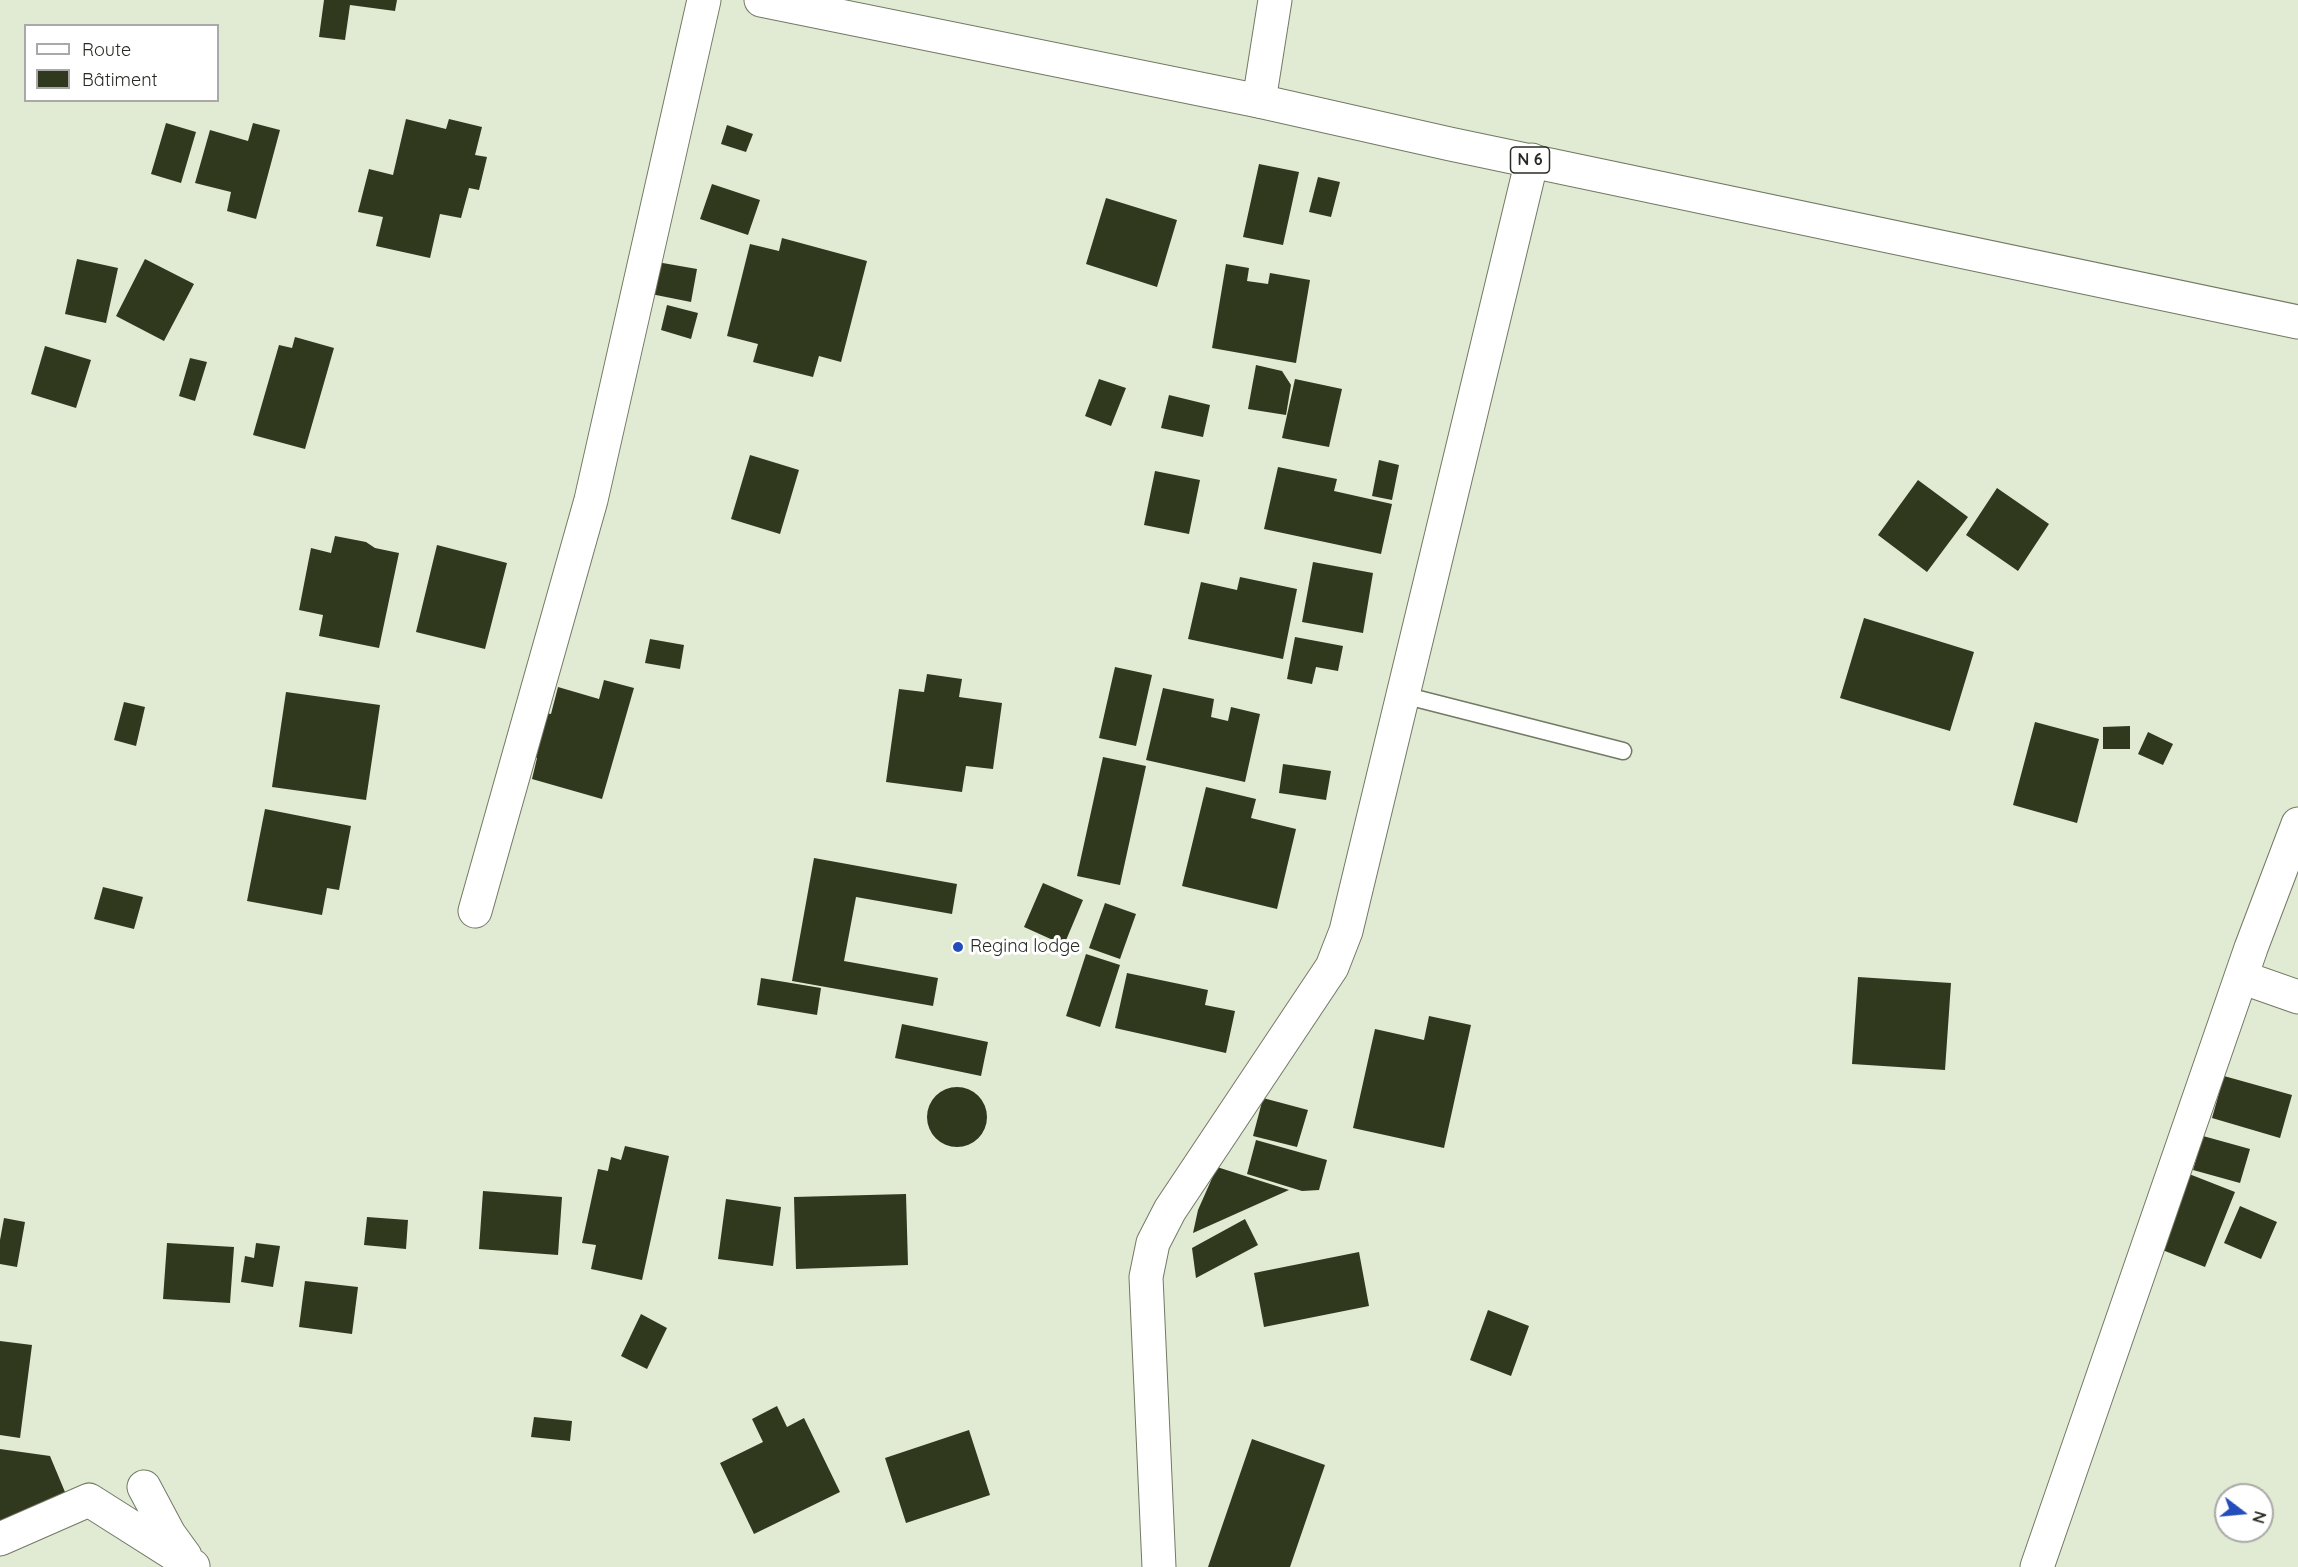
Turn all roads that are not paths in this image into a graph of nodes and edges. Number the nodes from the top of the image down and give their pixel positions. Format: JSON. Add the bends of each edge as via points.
{"nodes":[{"id":1,"x":704,"y":0,"type":"edge"},
{"id":2,"x":761,"y":0,"type":"edge"},
{"id":3,"x":1275,"y":0,"type":"edge"},
{"id":4,"x":1258,"y":101,"type":"junction"},
{"id":5,"x":1532,"y":160,"type":"junction"},
{"id":6,"x":2298,"y":322,"type":"edge"},
{"id":7,"x":1403,"y":695,"type":"junction"},
{"id":8,"x":1623,"y":751,"type":"dead end"},
{"id":9,"x":2298,"y":824,"type":"edge"},
{"id":10,"x":475,"y":911,"type":"dead end"},
{"id":11,"x":2241,"y":977,"type":"junction"},
{"id":12,"x":2298,"y":997,"type":"edge"},
{"id":13,"x":144,"y":1487,"type":"dead end"},
{"id":14,"x":0,"y":1539,"type":"edge"},
{"id":15,"x":193,"y":1567,"type":"edge"},
{"id":16,"x":1159,"y":1567,"type":"edge"},
{"id":17,"x":2037,"y":1567,"type":"edge"}],
"edges":[{"from":1,"to":10,"type":"street","via":[[591,500]]},
{"from":2,"to":4,"type":"street","number":"N 6"},
{"from":3,"to":4,"type":"street"},
{"from":4,"to":5,"type":"street","number":"N 6"},
{"from":5,"to":6,"type":"street","number":"N 6"},
{"from":5,"to":7,"type":"street"},
{"from":7,"to":8,"type":"lane"},
{"from":7,"to":16,"type":"street","via":[[1346,932],[1332,967],[1170,1210],[1153,1243],[1146,1277]]},
{"from":9,"to":11,"type":"street"},
{"from":11,"to":12,"type":"street"},
{"from":11,"to":17,"type":"street"},
{"from":13,"to":15,"type":"street","via":[[169,1534]]},
{"from":14,"to":15,"type":"street","via":[[89,1500]]}]}
